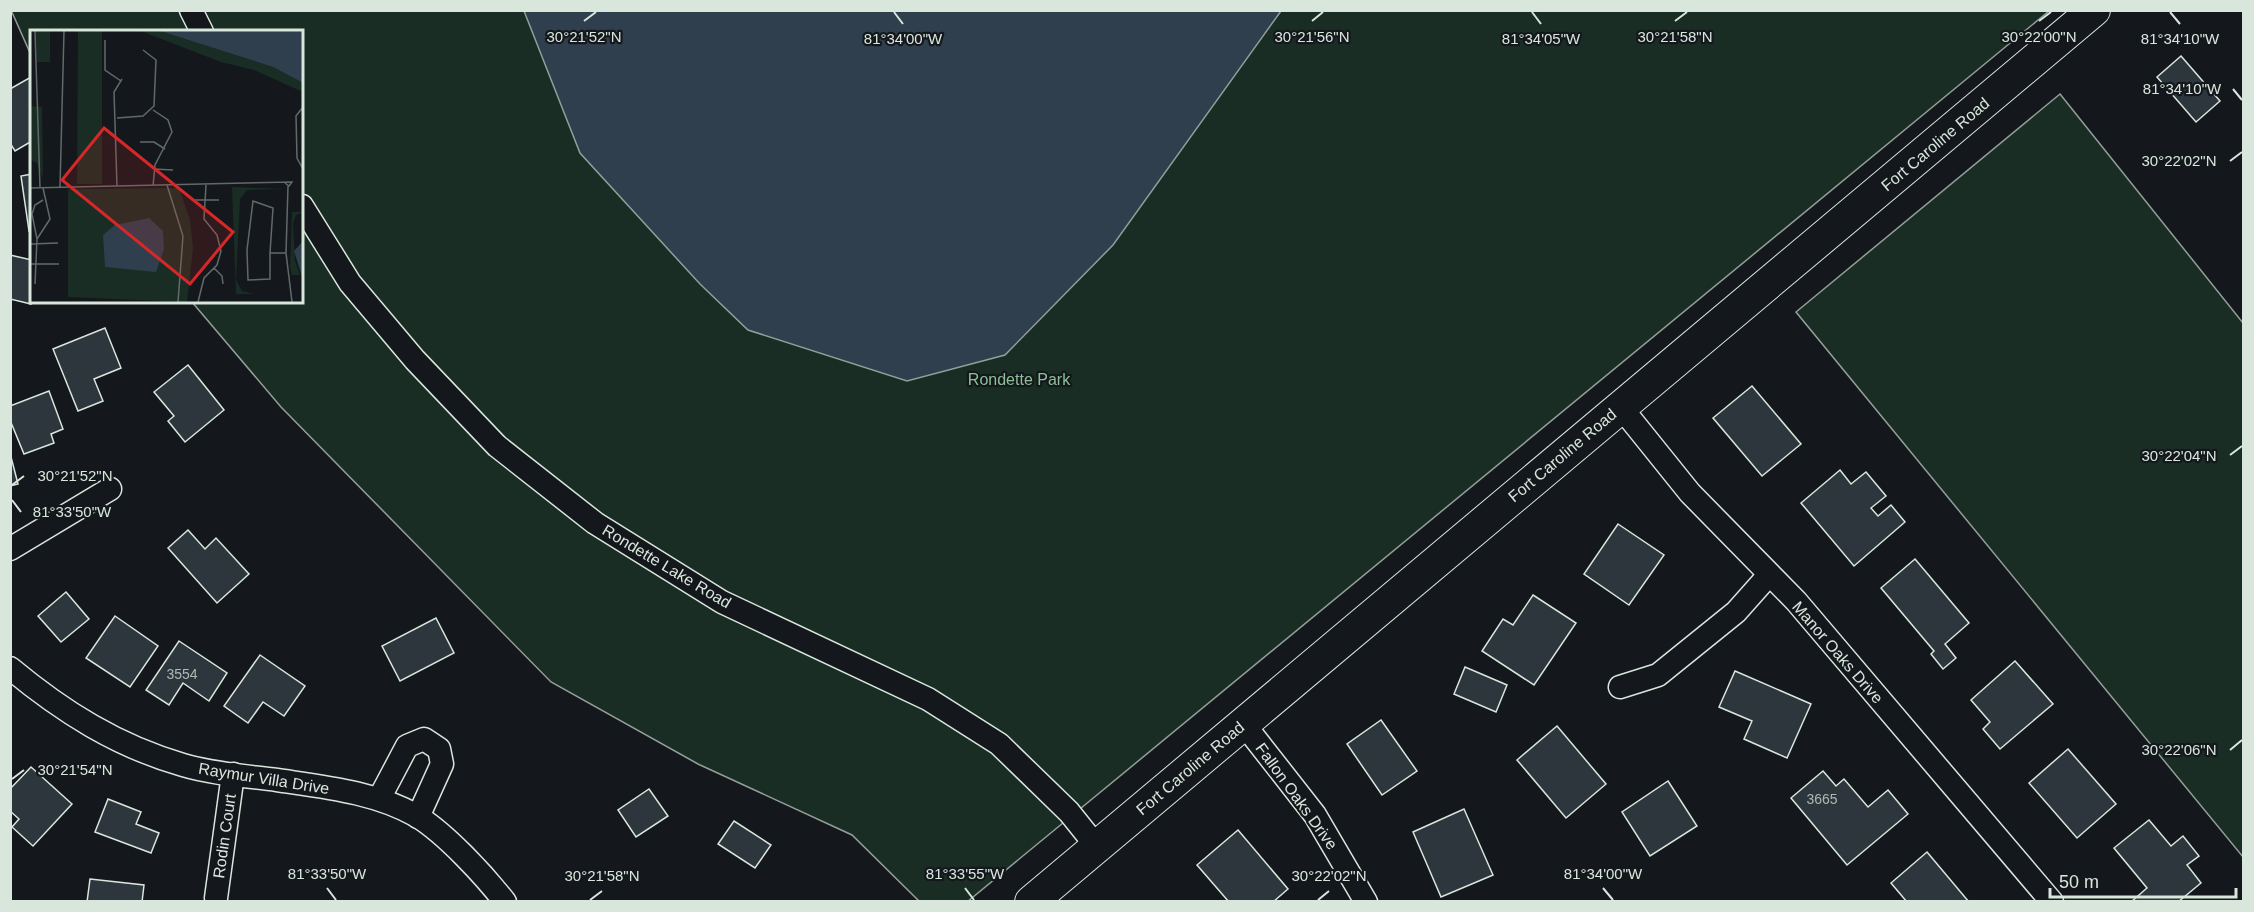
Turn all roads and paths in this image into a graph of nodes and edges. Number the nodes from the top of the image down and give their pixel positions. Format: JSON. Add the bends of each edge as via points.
{"nodes":[{"id":1,"x":191,"y":10,"type":"edge"},
{"id":2,"x":2094,"y":10,"type":"edge"},
{"id":3,"x":201,"y":30,"type":"edge"},
{"id":4,"x":303,"y":208,"type":"edge"},
{"id":5,"x":1620,"y":406,"type":"junction"},
{"id":6,"x":110,"y":489,"type":"dead end"},
{"id":7,"x":10,"y":549,"type":"edge"},
{"id":8,"x":1768,"y":576,"type":"junction"},
{"id":9,"x":10,"y":668,"type":"edge"},
{"id":10,"x":1620,"y":687,"type":"dead end"},
{"id":11,"x":1243,"y":723,"type":"junction"},
{"id":12,"x":233,"y":774,"type":"junction"},
{"id":13,"x":379,"y":799,"type":"junction"},
{"id":14,"x":418,"y":817,"type":"junction"},
{"id":15,"x":1097,"y":847,"type":"junction"},
{"id":16,"x":216,"y":898,"type":"dead end"},
{"id":17,"x":505,"y":902,"type":"edge"},
{"id":18,"x":1031,"y":902,"type":"edge"},
{"id":19,"x":1366,"y":902,"type":"edge"},
{"id":20,"x":2052,"y":902,"type":"edge"}],
"edges":[{"from":1,"to":3,"type":"street"},
{"from":2,"to":5,"type":"street","name":"Fort Caroline Road"},
{"from":4,"to":15,"type":"street","name":"Rondette Lake Road","via":[[350,283],[415,360],[497,446],[595,523],[722,602],[928,699],[999,744],[1069,812]]},
{"from":5,"to":8,"type":"street","name":"Manor Oaks Drive","via":[[1690,493]]},
{"from":5,"to":11,"type":"street","name":"Fort Caroline Road"},
{"from":6,"to":7,"type":"street"},
{"from":8,"to":10,"type":"street","via":[[1736,612],[1659,675]]},
{"from":8,"to":20,"type":"street","name":"Manor Oaks Drive","via":[[1796,601]]},
{"from":9,"to":12,"type":"street","name":"Raymur Villa Drive","via":[[86,725],[135,749],[185,766]]},
{"from":11,"to":15,"type":"street","name":"Fort Caroline Road"},
{"from":11,"to":19,"type":"street","name":"Fallon Oaks Drive","via":[[1315,815]]},
{"from":12,"to":13,"type":"street","name":"Raymur Villa Drive","via":[[331,787]]},
{"from":12,"to":16,"type":"street","name":"Rodin Court"},
{"from":13,"to":14,"type":"street","name":"Raymur Villa Drive"},
{"from":13,"to":14,"type":"street","via":[[408,746],[424,739],[439,749],[442,764]]},
{"from":14,"to":17,"type":"street","name":"Raymur Villa Drive","via":[[480,870]]},
{"from":15,"to":18,"type":"street","name":"Fort Caroline Road"}]}
